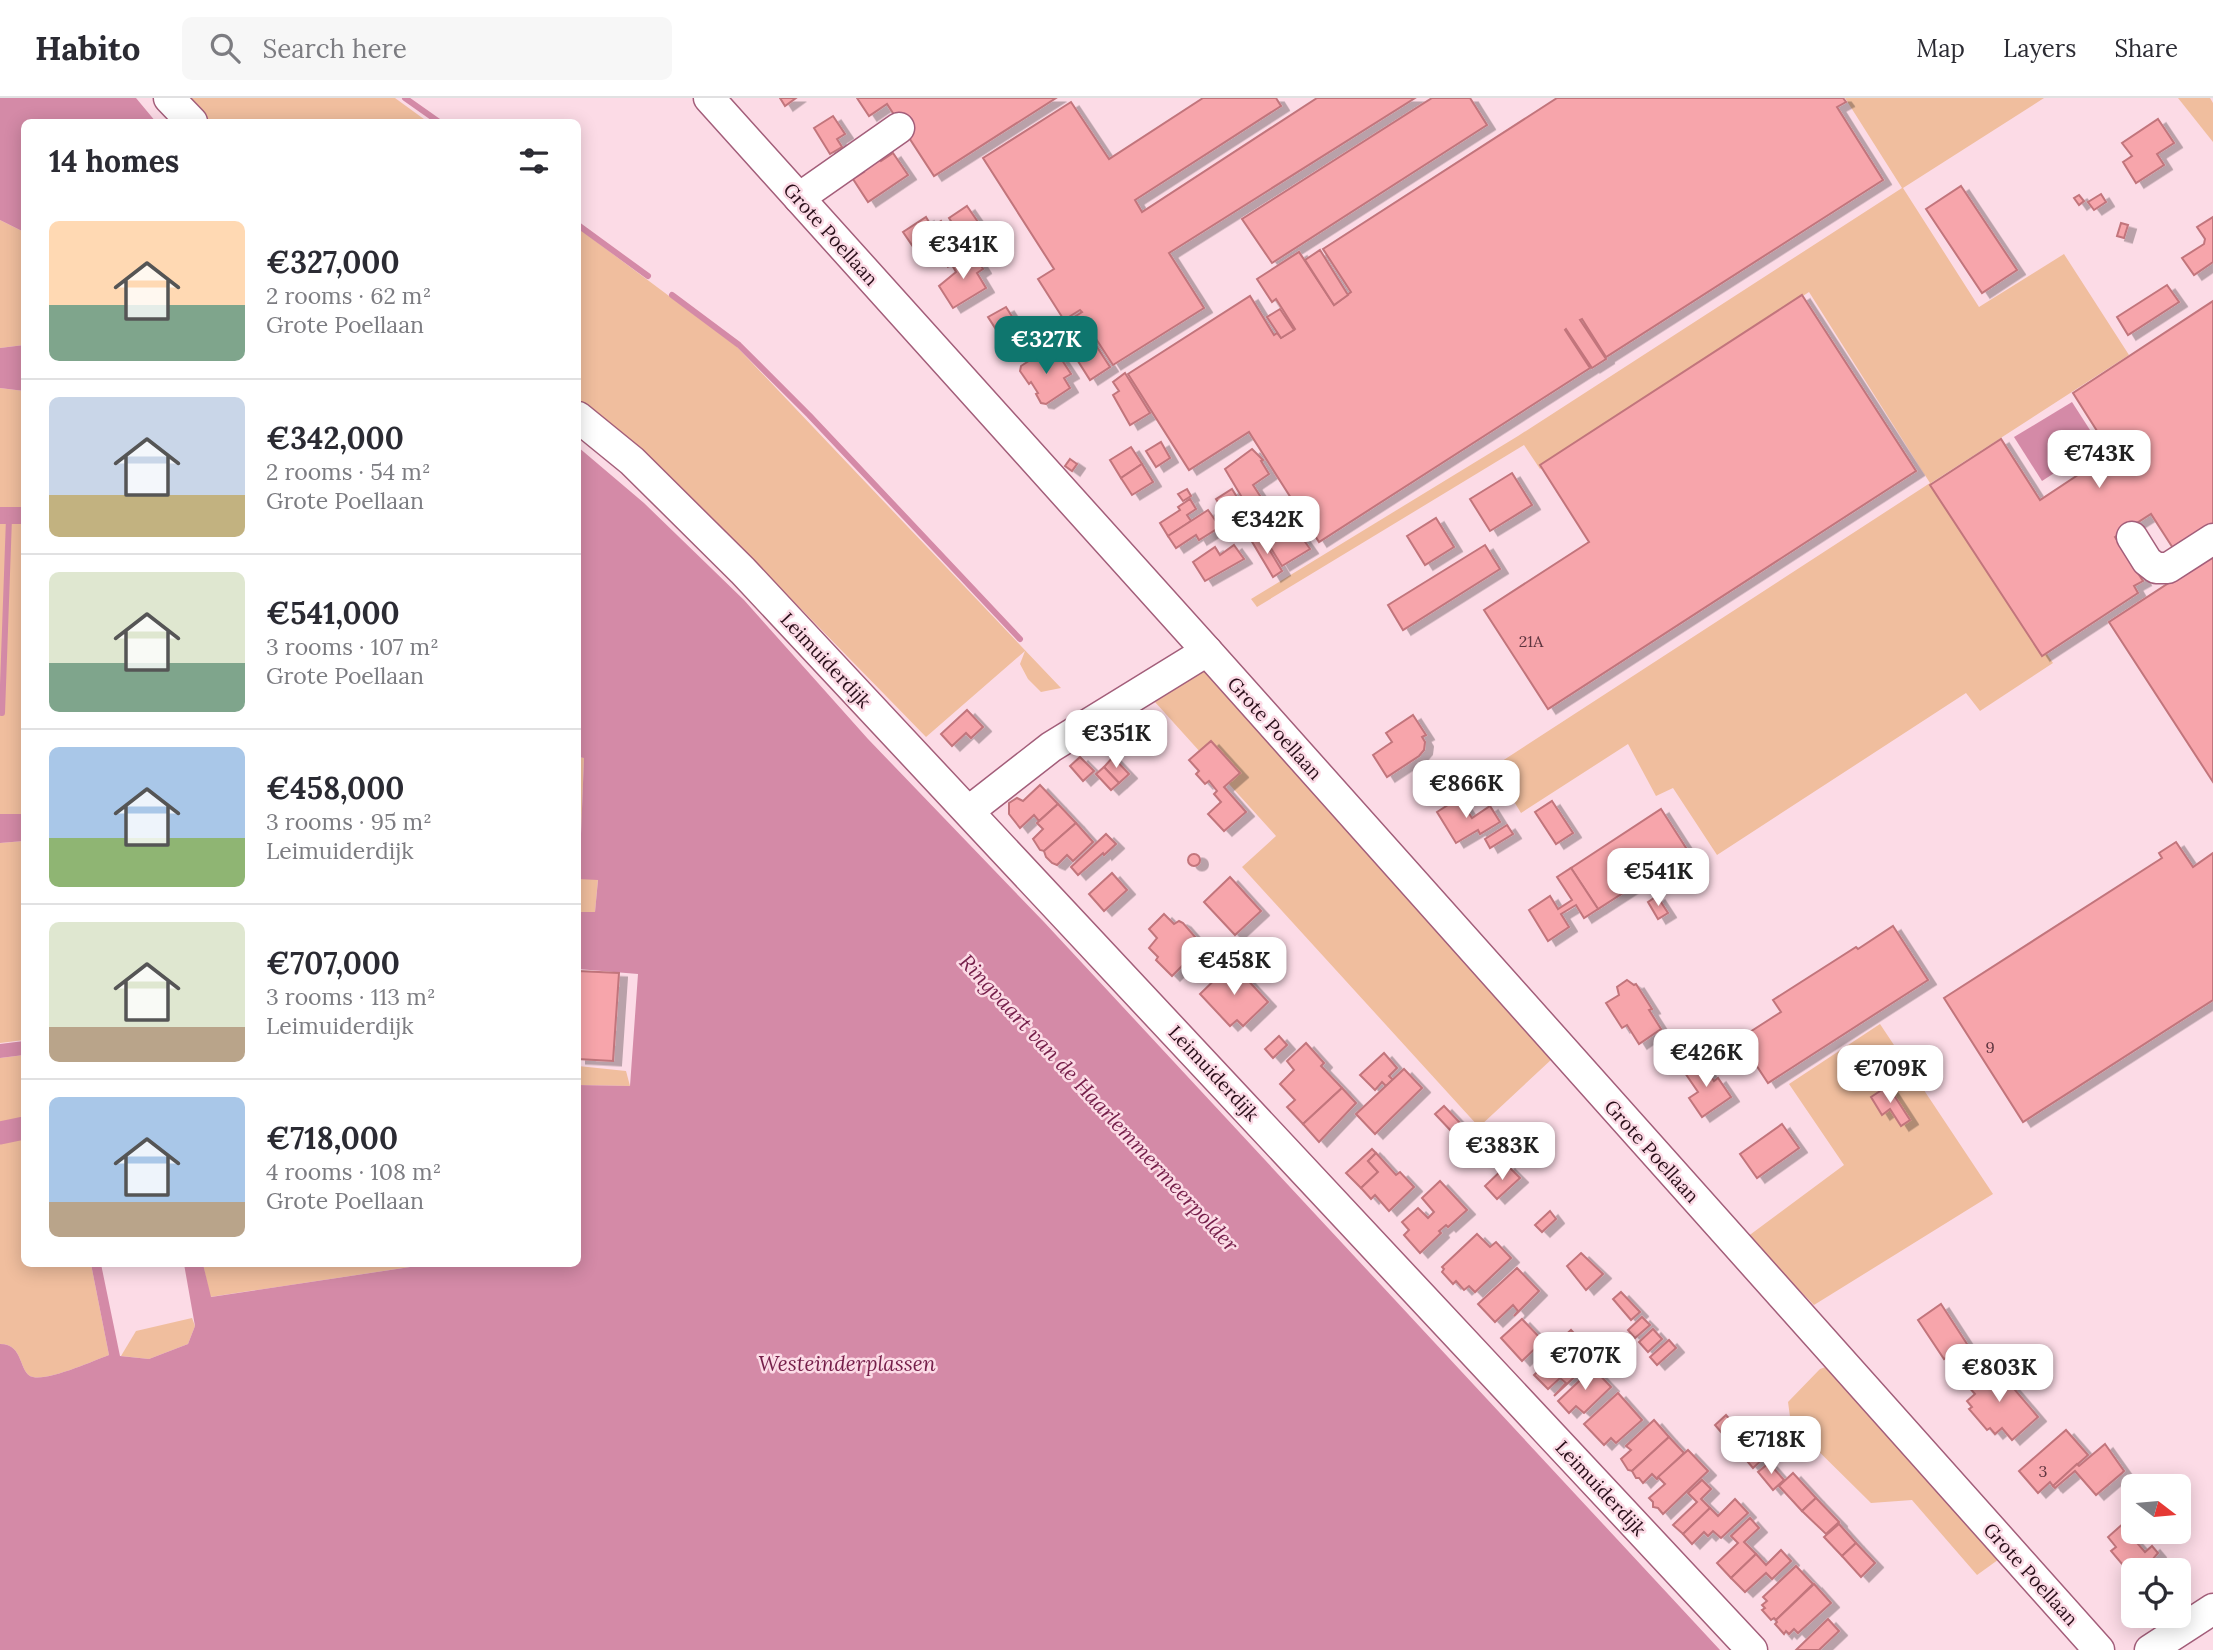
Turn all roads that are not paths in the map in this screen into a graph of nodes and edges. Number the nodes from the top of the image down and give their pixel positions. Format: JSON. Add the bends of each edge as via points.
{"nodes":[{"id":1,"x":169,"y":98,"type":"edge"},
{"id":2,"x":709,"y":98,"type":"edge"},
{"id":3,"x":189,"y":119,"type":"edge"},
{"id":4,"x":899,"y":128,"type":"dead end"},
{"id":5,"x":799,"y":198,"type":"junction"},
{"id":6,"x":581,"y":419,"type":"edge"},
{"id":7,"x":2132,"y":537,"type":"dead end"},
{"id":8,"x":2213,"y":538,"type":"edge"},
{"id":9,"x":1207,"y":651,"type":"junction"},
{"id":10,"x":969,"y":811,"type":"junction"},
{"id":11,"x":2213,"y":1609,"type":"edge"},
{"id":12,"x":1752,"y":1650,"type":"edge"},
{"id":13,"x":2099,"y":1650,"type":"edge"},
{"id":14,"x":2150,"y":1650,"type":"edge"}],
"edges":[{"from":1,"to":3,"type":"street"},
{"from":2,"to":5,"type":"street","name":"Grote Poellaan"},
{"from":4,"to":5,"type":"street"},
{"from":5,"to":9,"type":"street","name":"Grote Poellaan"},
{"from":6,"to":10,"type":"street","name":"Leimuiderdijk","via":[[632,461],[717,545]]},
{"from":7,"to":8,"type":"street","via":[[2157,568],[2168,568]]},
{"from":9,"to":10,"type":"street","via":[[1051,747]]},
{"from":9,"to":13,"type":"street","name":"Grote Poellaan"},
{"from":10,"to":12,"type":"street","name":"Leimuiderdijk"},
{"from":11,"to":14,"type":"street"}]}
